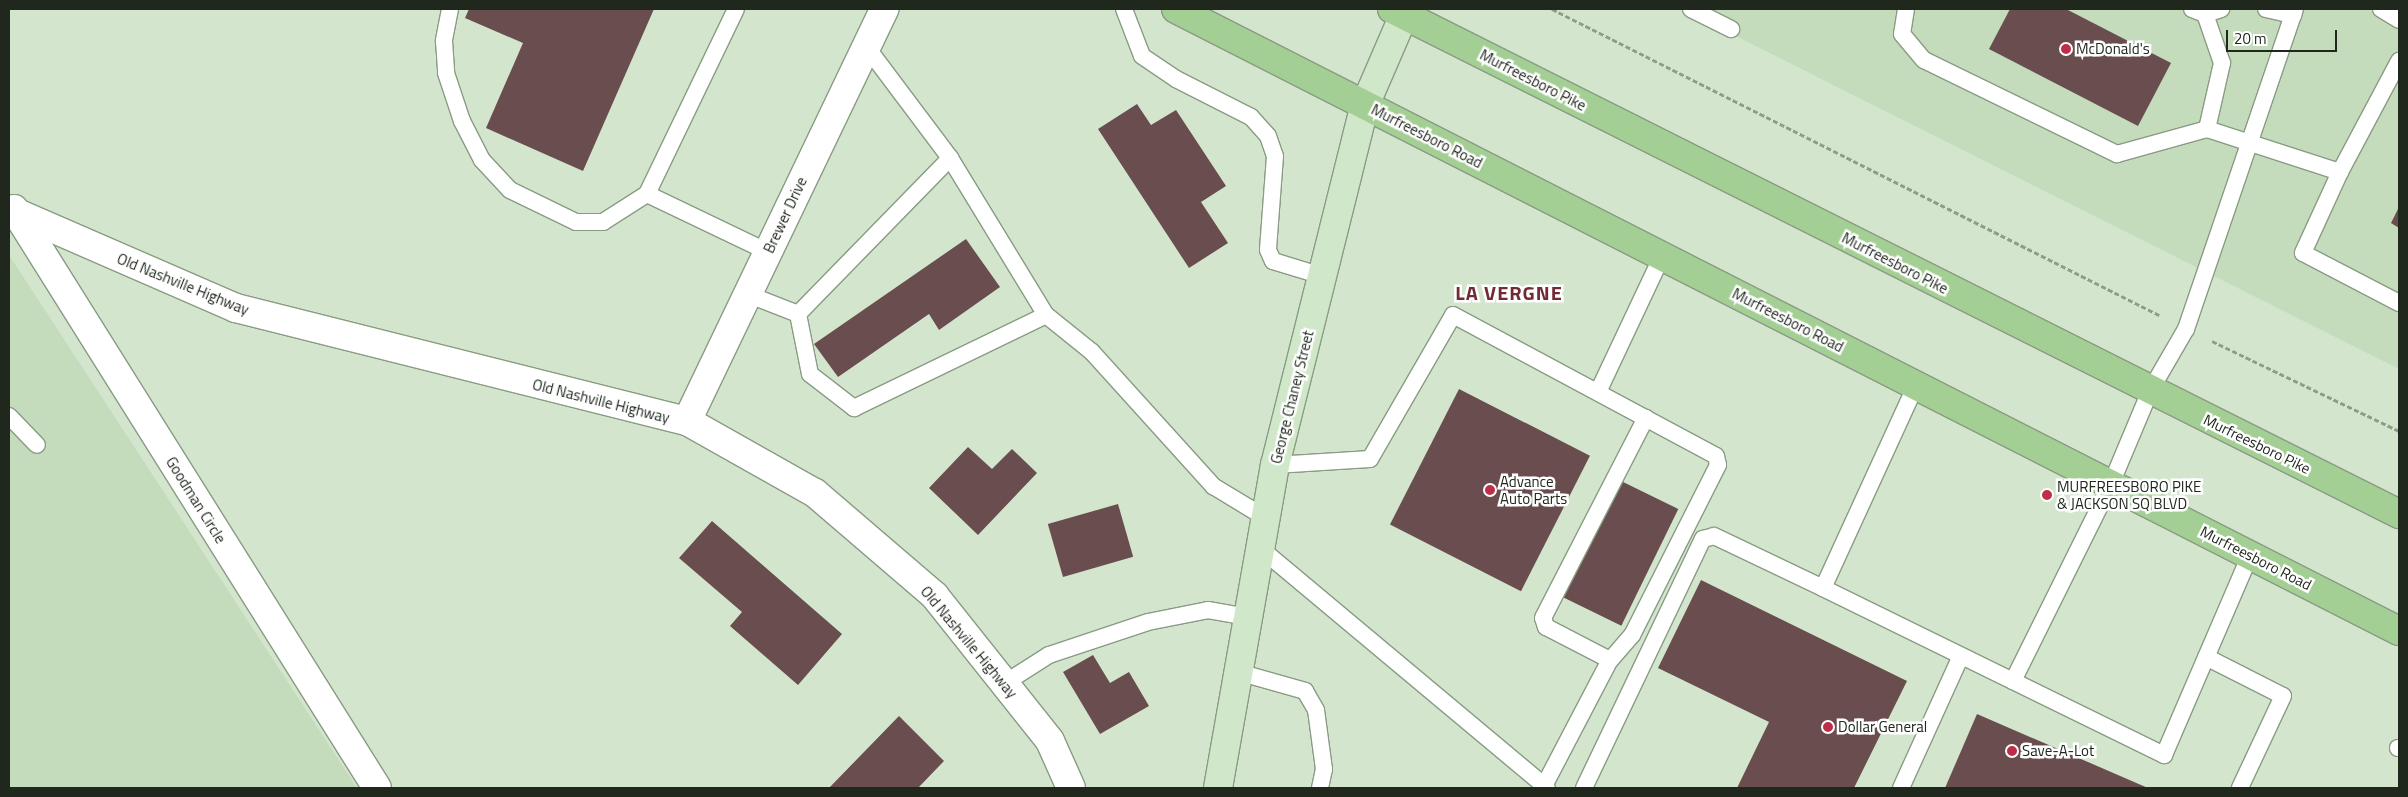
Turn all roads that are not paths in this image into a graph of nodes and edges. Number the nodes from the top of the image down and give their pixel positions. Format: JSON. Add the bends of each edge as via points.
{"nodes":[{"id":1,"x":450,"y":9,"type":"edge"},
{"id":2,"x":736,"y":9,"type":"edge"},
{"id":3,"x":884,"y":9,"type":"edge"},
{"id":4,"x":1124,"y":9,"type":"edge"},
{"id":5,"x":1176,"y":9,"type":"edge"},
{"id":6,"x":1691,"y":9,"type":"edge"},
{"id":7,"x":1906,"y":9,"type":"edge"},
{"id":8,"x":2221,"y":9,"type":"edge"},
{"id":9,"x":2266,"y":9,"type":"edge"},
{"id":10,"x":2381,"y":9,"type":"edge"},
{"id":11,"x":1401,"y":11,"type":"edge"},
{"id":12,"x":2198,"y":11,"type":"edge"},
{"id":13,"x":2294,"y":12,"type":"edge"},
{"id":14,"x":2399,"y":20,"type":"edge"},
{"id":15,"x":1731,"y":29,"type":"dead end"},
{"id":16,"x":866,"y":46,"type":"junction"},
{"id":17,"x":2399,"y":61,"type":"edge"},
{"id":18,"x":1365,"y":105,"type":"junction"},
{"id":19,"x":2207,"y":129,"type":"junction"},
{"id":20,"x":2250,"y":143,"type":"junction"},
{"id":21,"x":950,"y":158,"type":"junction"},
{"id":22,"x":2340,"y":172,"type":"junction"},
{"id":23,"x":647,"y":194,"type":"junction"},
{"id":24,"x":12,"y":207,"type":"edge"},
{"id":25,"x":768,"y":252,"type":"junction"},
{"id":26,"x":1662,"y":256,"type":"junction"},
{"id":27,"x":1322,"y":276,"type":"junction"},
{"id":28,"x":747,"y":294,"type":"junction"},
{"id":29,"x":2399,"y":303,"type":"edge"},
{"id":30,"x":798,"y":314,"type":"junction"},
{"id":31,"x":1046,"y":315,"type":"junction"},
{"id":32,"x":1916,"y":385,"type":"junction"},
{"id":33,"x":2150,"y":391,"type":"junction"},
{"id":34,"x":1598,"y":392,"type":"junction"},
{"id":35,"x":9,"y":416,"type":"edge"},
{"id":36,"x":1646,"y":418,"type":"junction"},
{"id":37,"x":687,"y":421,"type":"junction"},
{"id":38,"x":36,"y":445,"type":"dead end"},
{"id":39,"x":1275,"y":465,"type":"junction"},
{"id":40,"x":2111,"y":484,"type":"junction"},
{"id":41,"x":2399,"y":514,"type":"edge"},
{"id":42,"x":1266,"y":518,"type":"junction"},
{"id":43,"x":1260,"y":548,"type":"junction"},
{"id":44,"x":2250,"y":555,"type":"junction"},
{"id":45,"x":1822,"y":588,"type":"junction"},
{"id":46,"x":1248,"y":617,"type":"junction"},
{"id":47,"x":2399,"y":631,"type":"edge"},
{"id":48,"x":1961,"y":656,"type":"junction"},
{"id":49,"x":2206,"y":657,"type":"junction"},
{"id":50,"x":1610,"y":660,"type":"junction"},
{"id":51,"x":1238,"y":672,"type":"junction"},
{"id":52,"x":2013,"y":681,"type":"junction"},
{"id":53,"x":1005,"y":683,"type":"junction"},
{"id":54,"x":1545,"y":787,"type":"edge"},
{"id":55,"x":376,"y":788,"type":"edge"},
{"id":56,"x":1071,"y":788,"type":"edge"},
{"id":57,"x":1218,"y":788,"type":"edge"},
{"id":58,"x":1320,"y":788,"type":"edge"},
{"id":59,"x":1584,"y":788,"type":"edge"},
{"id":60,"x":1901,"y":788,"type":"edge"},
{"id":61,"x":2240,"y":788,"type":"edge"}],
"edges":[{"from":1,"to":23,"type":"lane","via":[[444,41],[446,72],[462,120],[482,160],[510,190],[576,222],[603,222]]},
{"from":2,"to":23,"type":"lane"},
{"from":3,"to":16,"type":"street","name":"Brewer Drive"},
{"from":4,"to":27,"type":"lane","via":[[1142,56],[1176,79],[1251,116],[1268,136],[1275,156],[1268,250],[1272,261]]},
{"from":5,"to":18,"type":"main road","name":"Murfreesboro Road"},
{"from":6,"to":15,"type":"lane"},
{"from":7,"to":19,"type":"lane","via":[[1902,34],[1924,60],[2117,154]]},
{"from":8,"to":12,"type":"lane"},
{"from":9,"to":13,"type":"lane"},
{"from":10,"to":14,"type":"lane"},
{"from":11,"to":18,"type":"main road","name":"George Chaney Street"},
{"from":11,"to":33,"type":"main road","name":"Murfreesboro Pike"},
{"from":12,"to":19,"type":"lane","via":[[2222,63]]},
{"from":13,"to":20,"type":"lane"},
{"from":16,"to":21,"type":"lane"},
{"from":16,"to":25,"type":"street","name":"Brewer Drive"},
{"from":17,"to":22,"type":"lane"},
{"from":18,"to":26,"type":"main road","name":"Murfreesboro Road"},
{"from":18,"to":27,"type":"main road","name":"George Chaney Street"},
{"from":19,"to":20,"type":"lane"},
{"from":20,"to":22,"type":"lane"},
{"from":20,"to":33,"type":"lane","via":[[2186,328]]},
{"from":21,"to":30,"type":"lane"},
{"from":21,"to":31,"type":"lane"},
{"from":22,"to":29,"type":"lane","via":[[2303,253]]},
{"from":23,"to":25,"type":"lane"},
{"from":24,"to":37,"type":"street","name":"Old Nashville Highway","via":[[236,308]]},
{"from":24,"to":55,"type":"street","name":"Goodman Circle"},
{"from":25,"to":28,"type":"street","name":"Brewer Drive"},
{"from":26,"to":32,"type":"main road","name":"Murfreesboro Road"},
{"from":26,"to":34,"type":"lane"},
{"from":27,"to":39,"type":"main road","name":"George Chaney Street"},
{"from":28,"to":30,"type":"lane"},
{"from":28,"to":37,"type":"street","name":"Brewer Drive"},
{"from":30,"to":31,"type":"lane","via":[[810,374],[854,408]]},
{"from":31,"to":42,"type":"lane","via":[[1092,352],[1212,486]]},
{"from":32,"to":40,"type":"main road","name":"Murfreesboro Road"},
{"from":32,"to":45,"type":"lane"},
{"from":33,"to":40,"type":"lane"},
{"from":33,"to":41,"type":"main road","name":"Murfreesboro Pike"},
{"from":34,"to":36,"type":"lane"},
{"from":34,"to":39,"type":"lane","via":[[1453,315],[1370,459]]},
{"from":35,"to":38,"type":"lane"},
{"from":36,"to":50,"type":"lane","via":[[1544,618],[1546,626]]},
{"from":36,"to":50,"type":"lane","via":[[1719,460],[1632,635]]},
{"from":37,"to":53,"type":"street","name":"Old Nashville Highway","via":[[815,493],[934,595]]},
{"from":39,"to":42,"type":"main road","name":"George Chaney Street"},
{"from":40,"to":44,"type":"main road","name":"Murfreesboro Road"},
{"from":40,"to":52,"type":"lane"},
{"from":42,"to":43,"type":"main road","name":"George Chaney Street"},
{"from":43,"to":46,"type":"main road","name":"George Chaney Street"},
{"from":43,"to":54,"type":"lane"},
{"from":44,"to":47,"type":"main road","name":"Murfreesboro Road"},
{"from":44,"to":49,"type":"lane"},
{"from":45,"to":48,"type":"lane"},
{"from":45,"to":59,"type":"lane","via":[[1714,536],[1703,539]]},
{"from":46,"to":51,"type":"main road","name":"George Chaney Street"},
{"from":46,"to":53,"type":"lane","via":[[1208,610],[1148,622],[1049,655]]},
{"from":48,"to":52,"type":"lane"},
{"from":48,"to":60,"type":"lane"},
{"from":49,"to":52,"type":"lane","via":[[2164,755]]},
{"from":49,"to":61,"type":"lane","via":[[2283,696]]},
{"from":50,"to":54,"type":"lane"},
{"from":51,"to":57,"type":"main road","name":"George Chaney Street"},
{"from":51,"to":58,"type":"lane","via":[[1305,691],[1316,710],[1324,769]]},
{"from":53,"to":56,"type":"street","name":"Old Nashville Highway","via":[[1050,741]]}]}
